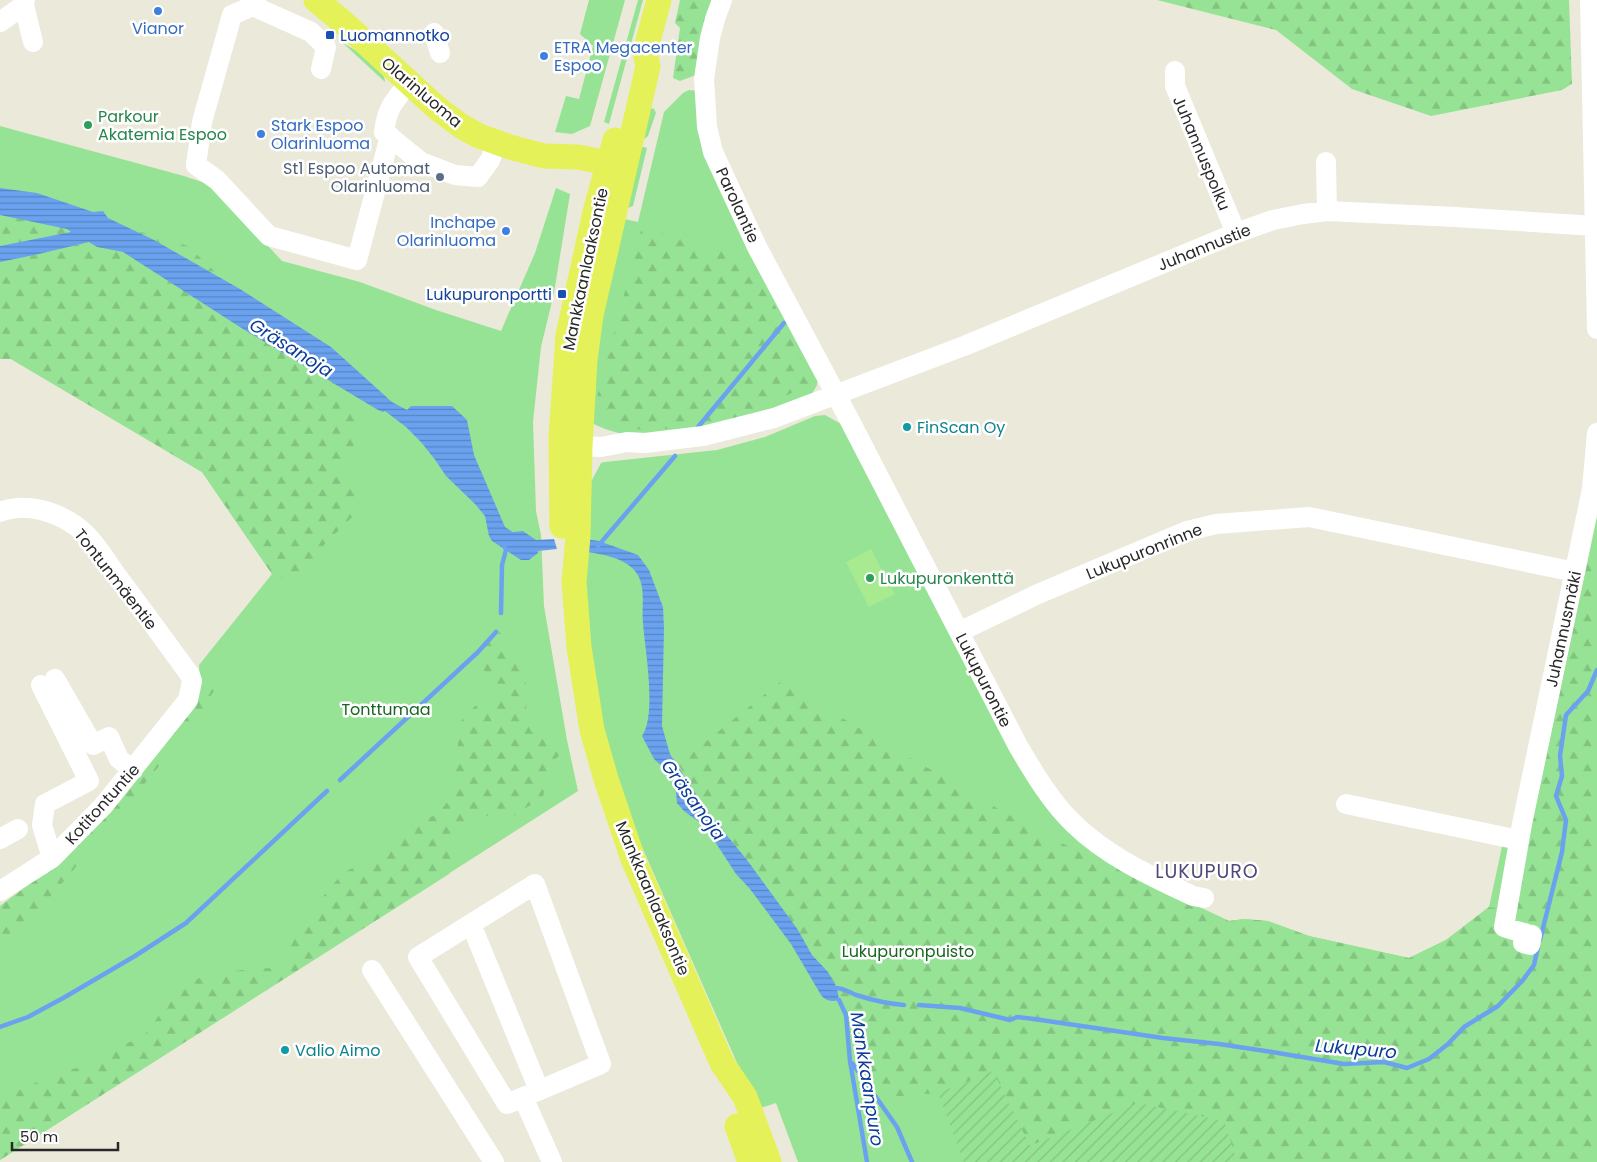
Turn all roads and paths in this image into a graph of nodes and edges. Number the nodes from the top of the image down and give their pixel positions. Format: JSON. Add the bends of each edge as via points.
{"nodes":[{"id":1,"x":316,"y":0,"type":"edge"},
{"id":2,"x":658,"y":0,"type":"edge"},
{"id":3,"x":722,"y":0,"type":"edge"},
{"id":4,"x":24,"y":3,"type":"edge"},
{"id":5,"x":254,"y":3,"type":"edge"},
{"id":6,"x":1592,"y":10,"type":"edge"},
{"id":7,"x":0,"y":22,"type":"edge"},
{"id":8,"x":434,"y":33,"type":"dead end"},
{"id":9,"x":33,"y":42,"type":"dead end"},
{"id":10,"x":440,"y":53,"type":"dead end"},
{"id":11,"x":320,"y":69,"type":"dead end"},
{"id":12,"x":1175,"y":71,"type":"dead end"},
{"id":13,"x":409,"y":83,"type":"junction"},
{"id":14,"x":390,"y":136,"type":"junction"},
{"id":15,"x":497,"y":143,"type":"junction"},
{"id":16,"x":1326,"y":162,"type":"dead end"},
{"id":17,"x":612,"y":173,"type":"junction"},
{"id":18,"x":1327,"y":211,"type":"junction"},
{"id":19,"x":1595,"y":226,"type":"junction"},
{"id":20,"x":1236,"y":233,"type":"junction"},
{"id":21,"x":1597,"y":329,"type":"edge"},
{"id":22,"x":836,"y":395,"type":"junction"},
{"id":23,"x":1597,"y":432,"type":"edge"},
{"id":24,"x":574,"y":438,"type":"junction"},
{"id":25,"x":0,"y":512,"type":"edge"},
{"id":26,"x":1575,"y":572,"type":"junction"},
{"id":27,"x":959,"y":632,"type":"junction"},
{"id":28,"x":188,"y":700,"type":"joint"},
{"id":29,"x":133,"y":770,"type":"junction"},
{"id":30,"x":1346,"y":804,"type":"dead end"},
{"id":31,"x":18,"y":830,"type":"dead end"},
{"id":32,"x":1520,"y":832,"type":"junction"},
{"id":33,"x":0,"y":839,"type":"edge"},
{"id":34,"x":52,"y":858,"type":"junction"},
{"id":35,"x":1,"y":889,"type":"edge"},
{"id":36,"x":1204,"y":898,"type":"dead end"},
{"id":37,"x":471,"y":924,"type":"junction"},
{"id":38,"x":1525,"y":934,"type":"dead end"},
{"id":39,"x":372,"y":970,"type":"dead end"},
{"id":40,"x":722,"y":1063,"type":"junction"},
{"id":41,"x":531,"y":1094,"type":"junction"},
{"id":42,"x":494,"y":1162,"type":"edge"},
{"id":43,"x":552,"y":1162,"type":"edge"},
{"id":44,"x":750,"y":1162,"type":"edge"},
{"id":45,"x":769,"y":1162,"type":"edge"}],
"edges":[{"from":1,"to":13,"type":"main road","name":"Olarinluoma"},
{"from":2,"to":17,"type":"main road","name":"Mankkaanlaaksontie","via":[[645,52],[648,66]]},
{"from":3,"to":22,"type":"street","name":"Parolantie","via":[[714,19],[704,79],[707,127],[713,152],[757,246]]},
{"from":4,"to":7,"type":"street"},
{"from":4,"to":9,"type":"street"},
{"from":5,"to":11,"type":"street","via":[[311,32],[326,47]]},
{"from":5,"to":14,"type":"street","via":[[232,15],[202,122],[196,165],[217,180],[269,236],[357,260]]},
{"from":6,"to":19,"type":"street"},
{"from":8,"to":10,"type":"street"},
{"from":12,"to":20,"type":"street","name":"Juhannuspolku","via":[[1174,86]]},
{"from":13,"to":14,"type":"street","via":[[386,115],[384,132]]},
{"from":13,"to":15,"type":"main road","name":"Olarinluoma","via":[[461,126]]},
{"from":14,"to":15,"type":"street","via":[[421,162],[455,175],[478,177]]},
{"from":15,"to":17,"type":"main road","name":"Olarinluoma","via":[[544,156],[573,172]]},
{"from":16,"to":18,"type":"street"},
{"from":17,"to":24,"type":"main road","name":"Mankkaanlaaksontie","via":[[568,335]]},
{"from":18,"to":19,"type":"street","name":"Juhannustie"},
{"from":18,"to":20,"type":"street","name":"Juhannustie","via":[[1273,220]]},
{"from":19,"to":21,"type":"street"},
{"from":20,"to":22,"type":"street","name":"Juhannustie","via":[[964,346]]},
{"from":22,"to":24,"type":"street","via":[[774,418],[703,436],[601,447]]},
{"from":22,"to":27,"type":"street","name":"Lukupurontie"},
{"from":23,"to":26,"type":"street","name":"Juhannusmäki","via":[[1592,489]]},
{"from":24,"to":40,"type":"main road","name":"Mankkaanlaaksontie","via":[[561,514],[563,549],[574,582],[579,647],[592,730],[633,859]]},
{"from":25,"to":28,"type":"street","name":"Tontunmäentie","via":[[10,508],[47,511],[76,526],[88,538],[190,675]]},
{"from":26,"to":27,"type":"street","name":"Lukupuronrinne","via":[[1309,517],[1216,524],[1187,531],[1038,594]]},
{"from":26,"to":32,"type":"street","name":"Juhannusmäki"},
{"from":27,"to":36,"type":"street","name":"Lukupurontie","via":[[1018,746],[1037,777],[1074,824],[1127,864],[1192,896]]},
{"from":28,"to":29,"type":"street","name":"Kotitontuntie"},
{"from":29,"to":34,"type":"street","name":"Kotitontuntie"},
{"from":29,"to":34,"type":"street","via":[[119,758],[109,737],[93,745],[48,682],[90,781],[45,804],[42,825]]},
{"from":30,"to":32,"type":"street"},
{"from":31,"to":33,"type":"street"},
{"from":32,"to":38,"type":"street","name":"Juhannusmäki","via":[[1504,927]]},
{"from":34,"to":35,"type":"street","name":"Kotitontuntie"},
{"from":37,"to":41,"type":"street"},
{"from":37,"to":41,"type":"street","via":[[418,957],[507,1104]]},
{"from":37,"to":41,"type":"street","via":[[535,884],[601,1064]]},
{"from":39,"to":42,"type":"street"},
{"from":40,"to":44,"type":"main road","name":"Mankkaanlaaksontie","via":[[729,1102]]},
{"from":40,"to":45,"type":"main road","name":"Mankkaanlaaksontie","via":[[745,1097]]},
{"from":41,"to":43,"type":"street"}]}
